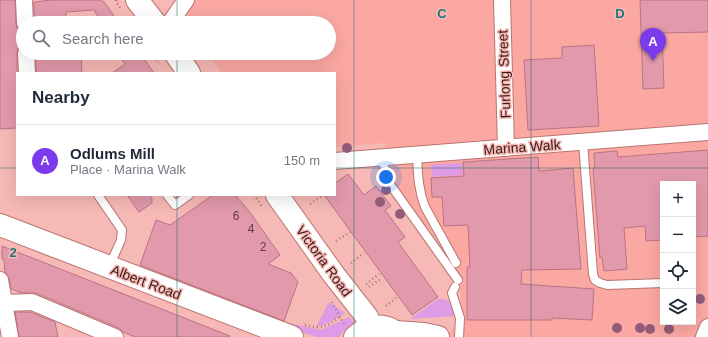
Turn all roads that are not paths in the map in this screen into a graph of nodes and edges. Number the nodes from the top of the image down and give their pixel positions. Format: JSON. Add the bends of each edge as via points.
{"nodes":[{"id":1,"x":24,"y":0,"type":"edge"},
{"id":2,"x":137,"y":0,"type":"edge"},
{"id":3,"x":186,"y":0,"type":"edge"},
{"id":4,"x":502,"y":0,"type":"edge"},
{"id":5,"x":25,"y":16,"type":"edge"},
{"id":6,"x":150,"y":16,"type":"edge"},
{"id":7,"x":175,"y":16,"type":"edge"},
{"id":8,"x":26,"y":60,"type":"edge"},
{"id":9,"x":180,"y":60,"type":"edge"},
{"id":10,"x":27,"y":72,"type":"edge"},
{"id":11,"x":188,"y":72,"type":"edge"},
{"id":12,"x":708,"y":132,"type":"edge"},
{"id":13,"x":583,"y":142,"type":"junction"},
{"id":14,"x":506,"y":148,"type":"junction"},
{"id":15,"x":417,"y":155,"type":"junction"},
{"id":16,"x":382,"y":157,"type":"junction"},
{"id":17,"x":336,"y":161,"type":"edge"},
{"id":18,"x":99,"y":196,"type":"edge"},
{"id":19,"x":168,"y":196,"type":"edge"},
{"id":20,"x":188,"y":196,"type":"edge"},
{"id":21,"x":278,"y":196,"type":"edge"},
{"id":22,"x":0,"y":225,"type":"edge"},
{"id":23,"x":456,"y":263,"type":"dead end"},
{"id":24,"x":109,"y":268,"type":"junction"},
{"id":25,"x":0,"y":280,"type":"edge"},
{"id":26,"x":660,"y":283,"type":"edge"},
{"id":27,"x":4,"y":303,"type":"junction"},
{"id":28,"x":708,"y":327,"type":"edge"},
{"id":29,"x":298,"y":331,"type":"edge"},
{"id":30,"x":363,"y":332,"type":"edge"},
{"id":31,"x":398,"y":335,"type":"edge"},
{"id":32,"x":104,"y":336,"type":"edge"},
{"id":33,"x":10,"y":337,"type":"edge"},
{"id":34,"x":438,"y":337,"type":"edge"},
{"id":35,"x":459,"y":337,"type":"edge"},
{"id":36,"x":704,"y":337,"type":"edge"}],
"edges":[{"from":1,"to":5,"type":"street"},
{"from":2,"to":6,"type":"street"},
{"from":3,"to":7,"type":"street"},
{"from":4,"to":14,"type":"street","name":"Furlong Street"},
{"from":8,"to":10,"type":"street"},
{"from":9,"to":11,"type":"street"},
{"from":12,"to":13,"type":"street","name":"Marina Walk"},
{"from":13,"to":14,"type":"street","name":"Marina Walk"},
{"from":13,"to":26,"type":"lane","via":[[595,280],[607,285]]},
{"from":14,"to":15,"type":"street","name":"Marina Walk"},
{"from":15,"to":16,"type":"street","name":"Marina Walk"},
{"from":15,"to":23,"type":"lane","via":[[418,182],[422,198]]},
{"from":16,"to":17,"type":"street","name":"Marina Walk"},
{"from":16,"to":35,"type":"lane","via":[[387,180],[456,283],[452,293],[460,318]]},
{"from":18,"to":24,"type":"lane","via":[[122,230],[121,240]]},
{"from":19,"to":20,"type":"lane","via":[[175,205]]},
{"from":21,"to":30,"type":"street","name":"Victoria Road","via":[[367,318]]},
{"from":22,"to":24,"type":"street","name":"Albert Road"},
{"from":24,"to":29,"type":"street","name":"Albert Road"},
{"from":25,"to":27,"type":"street"},
{"from":27,"to":32,"type":"street","via":[[32,302]]},
{"from":27,"to":33,"type":"street"},
{"from":28,"to":36,"type":"street"},
{"from":30,"to":31,"type":"street","via":[[379,326],[388,328]]},
{"from":31,"to":34,"type":"street","via":[[424,334]]}]}
